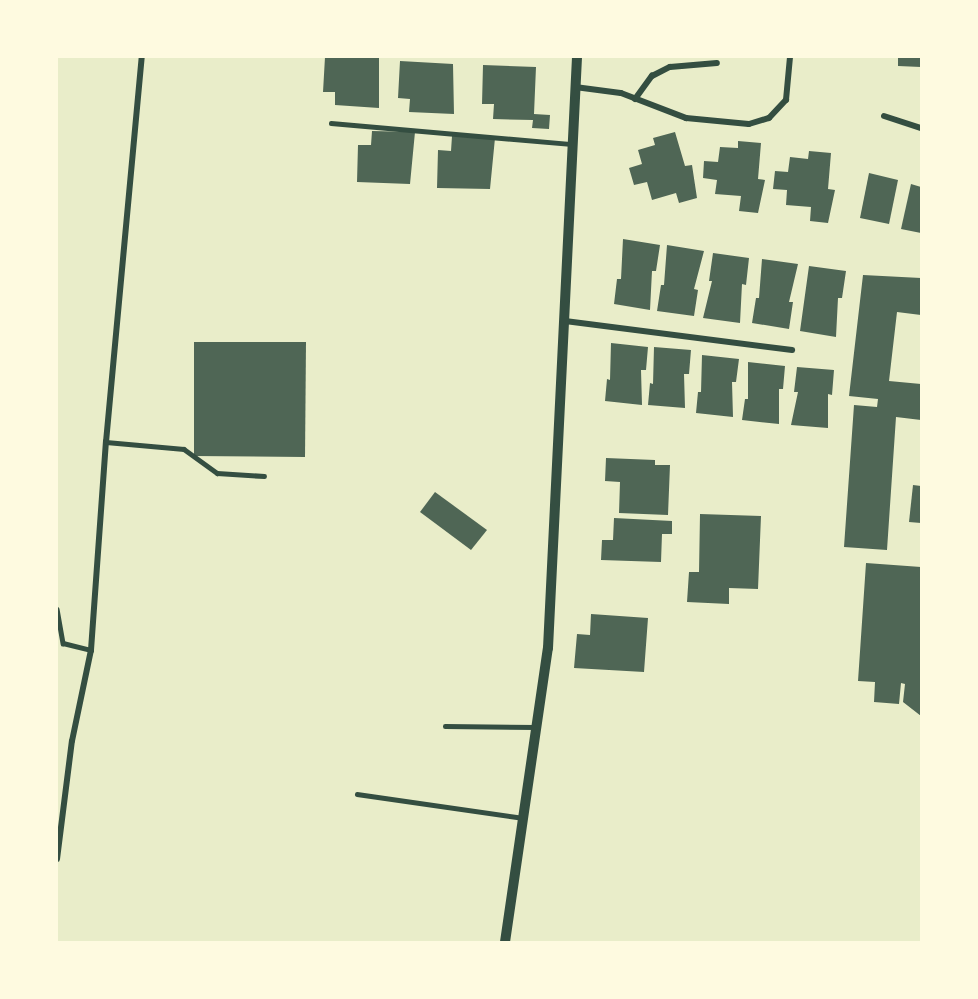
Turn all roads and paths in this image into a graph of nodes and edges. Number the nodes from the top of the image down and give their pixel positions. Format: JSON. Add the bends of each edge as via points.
{"nodes":[{"id":1,"x":142,"y":57,"type":"edge"},
{"id":2,"x":578,"y":57,"type":"edge"},
{"id":3,"x":790,"y":57,"type":"edge"},
{"id":4,"x":717,"y":63,"type":"dead end"},
{"id":5,"x":575,"y":87,"type":"junction"},
{"id":6,"x":634,"y":99,"type":"junction"},
{"id":7,"x":884,"y":116,"type":"dead end"},
{"id":8,"x":331,"y":123,"type":"dead end"},
{"id":9,"x":921,"y":128,"type":"edge"},
{"id":10,"x":572,"y":144,"type":"junction"},
{"id":11,"x":565,"y":321,"type":"junction"},
{"id":12,"x":792,"y":350,"type":"dead end"},
{"id":13,"x":106,"y":442,"type":"junction"},
{"id":14,"x":264,"y":476,"type":"dead end"},
{"id":15,"x":57,"y":609,"type":"edge"},
{"id":16,"x":91,"y":650,"type":"junction"},
{"id":17,"x":445,"y":726,"type":"dead end"},
{"id":18,"x":538,"y":727,"type":"junction"},
{"id":19,"x":357,"y":794,"type":"dead end"},
{"id":20,"x":525,"y":819,"type":"junction"},
{"id":21,"x":57,"y":859,"type":"edge"},
{"id":22,"x":505,"y":942,"type":"edge"}],
"edges":[{"from":1,"to":13,"type":"street"},
{"from":2,"to":5,"type":"street"},
{"from":3,"to":6,"type":"street","via":[[786,100],[769,118],[749,124],[686,118]]},
{"from":4,"to":6,"type":"street","via":[[670,67],[652,76]]},
{"from":5,"to":6,"type":"street","via":[[621,93]]},
{"from":5,"to":10,"type":"street"},
{"from":7,"to":9,"type":"street"},
{"from":8,"to":10,"type":"lane"},
{"from":10,"to":11,"type":"street"},
{"from":11,"to":12,"type":"street"},
{"from":11,"to":18,"type":"street","via":[[548,648]]},
{"from":13,"to":14,"type":"lane","via":[[184,449],[217,473]]},
{"from":13,"to":16,"type":"street"},
{"from":15,"to":16,"type":"lane","via":[[63,643]]},
{"from":16,"to":21,"type":"street","via":[[72,741]]},
{"from":17,"to":18,"type":"lane"},
{"from":18,"to":20,"type":"street"},
{"from":19,"to":20,"type":"lane"},
{"from":20,"to":22,"type":"street"}]}
